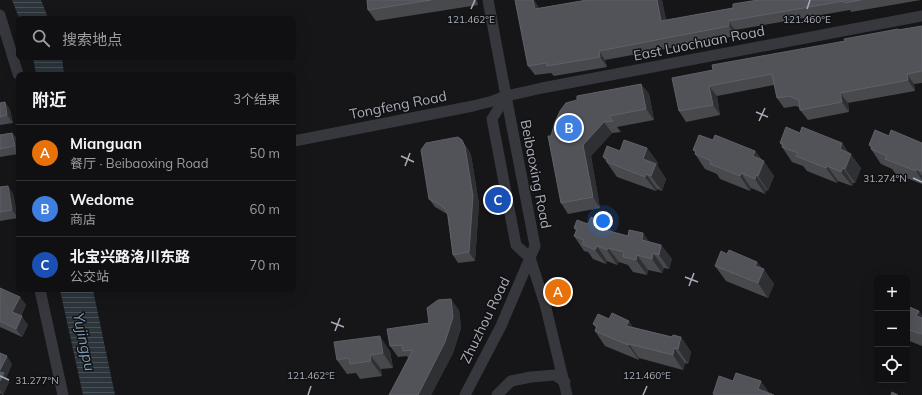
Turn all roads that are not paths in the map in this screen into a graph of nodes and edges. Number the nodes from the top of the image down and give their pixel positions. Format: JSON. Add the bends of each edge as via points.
{"nodes":[{"id":1,"x":488,"y":0,"type":"edge"},
{"id":2,"x":0,"y":15,"type":"edge"},
{"id":3,"x":922,"y":16,"type":"edge"},
{"id":4,"x":17,"y":72,"type":"edge"},
{"id":5,"x":506,"y":96,"type":"junction"},
{"id":6,"x":296,"y":140,"type":"edge"},
{"id":7,"x":530,"y":258,"type":"junction"},
{"id":8,"x":40,"y":292,"type":"edge"},
{"id":9,"x":565,"y":382,"type":"junction"},
{"id":10,"x":63,"y":395,"type":"edge"},
{"id":11,"x":465,"y":395,"type":"edge"},
{"id":12,"x":497,"y":395,"type":"edge"},
{"id":13,"x":567,"y":395,"type":"edge"}],
"edges":[{"from":1,"to":5,"type":"street","name":"Beibaoxing Road"},
{"from":2,"to":4,"type":"street"},
{"from":3,"to":5,"type":"street","name":"East Luochuan Road"},
{"from":5,"to":6,"type":"street","name":"Tongfeng Road","via":[[473,106]]},
{"from":5,"to":7,"type":"street","name":"Beibaoxing Road","via":[[535,246]]},
{"from":5,"to":7,"type":"street","name":"Beibaoxing Road","via":[[492,119],[516,245]]},
{"from":7,"to":9,"type":"street","name":"Beibaoxing Road"},
{"from":7,"to":11,"type":"street","name":"Zhuzhou Road","via":[[502,326]]},
{"from":8,"to":10,"type":"street"},
{"from":9,"to":12,"type":"street","via":[[555,375],[531,377],[511,381]]},
{"from":9,"to":13,"type":"street","name":"Beibaoxing Road"}]}
